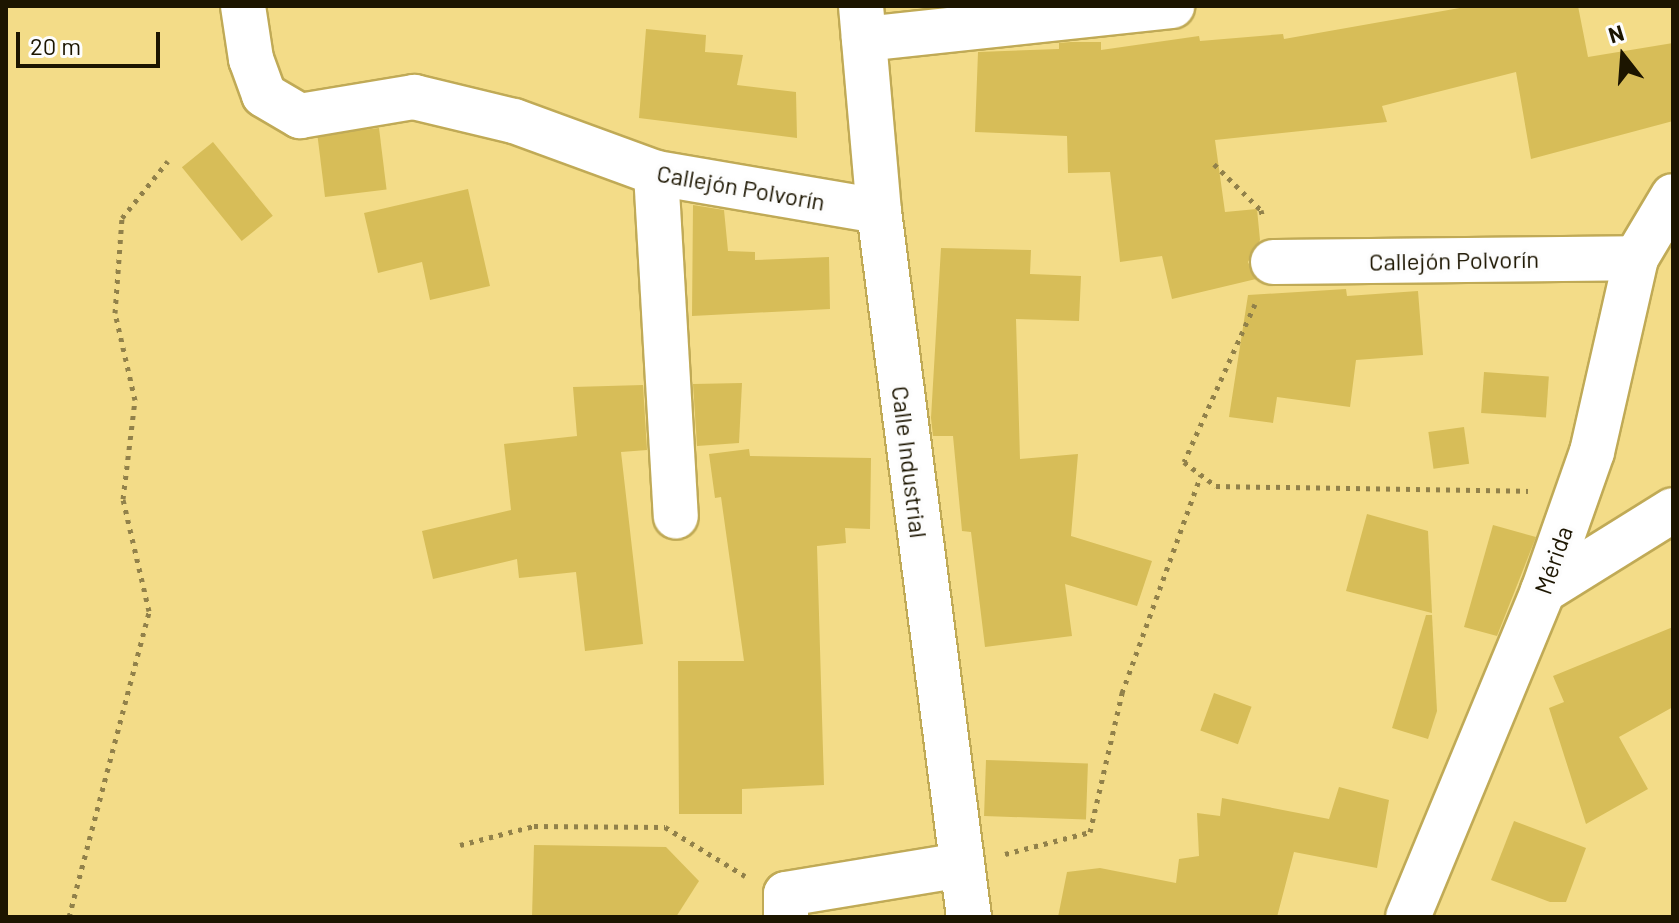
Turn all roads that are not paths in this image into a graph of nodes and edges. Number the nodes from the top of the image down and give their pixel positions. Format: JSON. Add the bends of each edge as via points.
{"nodes":[{"id":1,"x":243,"y":6,"type":"edge"},
{"id":2,"x":1172,"y":6,"type":"edge"},
{"id":3,"x":862,"y":22,"type":"edge"},
{"id":4,"x":656,"y":173,"type":"junction"},
{"id":5,"x":1673,"y":196,"type":"edge"},
{"id":6,"x":879,"y":211,"type":"junction"},
{"id":7,"x":1636,"y":258,"type":"junction"},
{"id":8,"x":1273,"y":262,"type":"road end"},
{"id":9,"x":1673,"y":510,"type":"edge"},
{"id":10,"x":676,"y":516,"type":"dead end"},
{"id":11,"x":1543,"y":591,"type":"junction"},
{"id":12,"x":962,"y":865,"type":"junction"},
{"id":13,"x":786,"y":906,"type":"edge"},
{"id":14,"x":969,"y":917,"type":"edge"},
{"id":15,"x":1408,"y":917,"type":"edge"}],
"edges":[{"from":1,"to":4,"type":"street","name":"Callejón Polvorín","via":[[251,59],[264,95],[300,116],[414,97],[514,121]]},
{"from":2,"to":3,"type":"street"},
{"from":3,"to":6,"type":"street","name":"Calle Industrial"},
{"from":4,"to":6,"type":"street","name":"Callejón Polvorín"},
{"from":4,"to":10,"type":"street"},
{"from":5,"to":7,"type":"street","name":"Mérida"},
{"from":6,"to":12,"type":"street","name":"Calle Industrial"},
{"from":7,"to":8,"type":"street","name":"Callejón Polvorín"},
{"from":7,"to":11,"type":"street","name":"Mérida","via":[[1592,452]]},
{"from":9,"to":11,"type":"street"},
{"from":11,"to":15,"type":"street","name":"Mérida"},
{"from":12,"to":13,"type":"street"},
{"from":12,"to":14,"type":"street","name":"Calle Industrial"}]}
